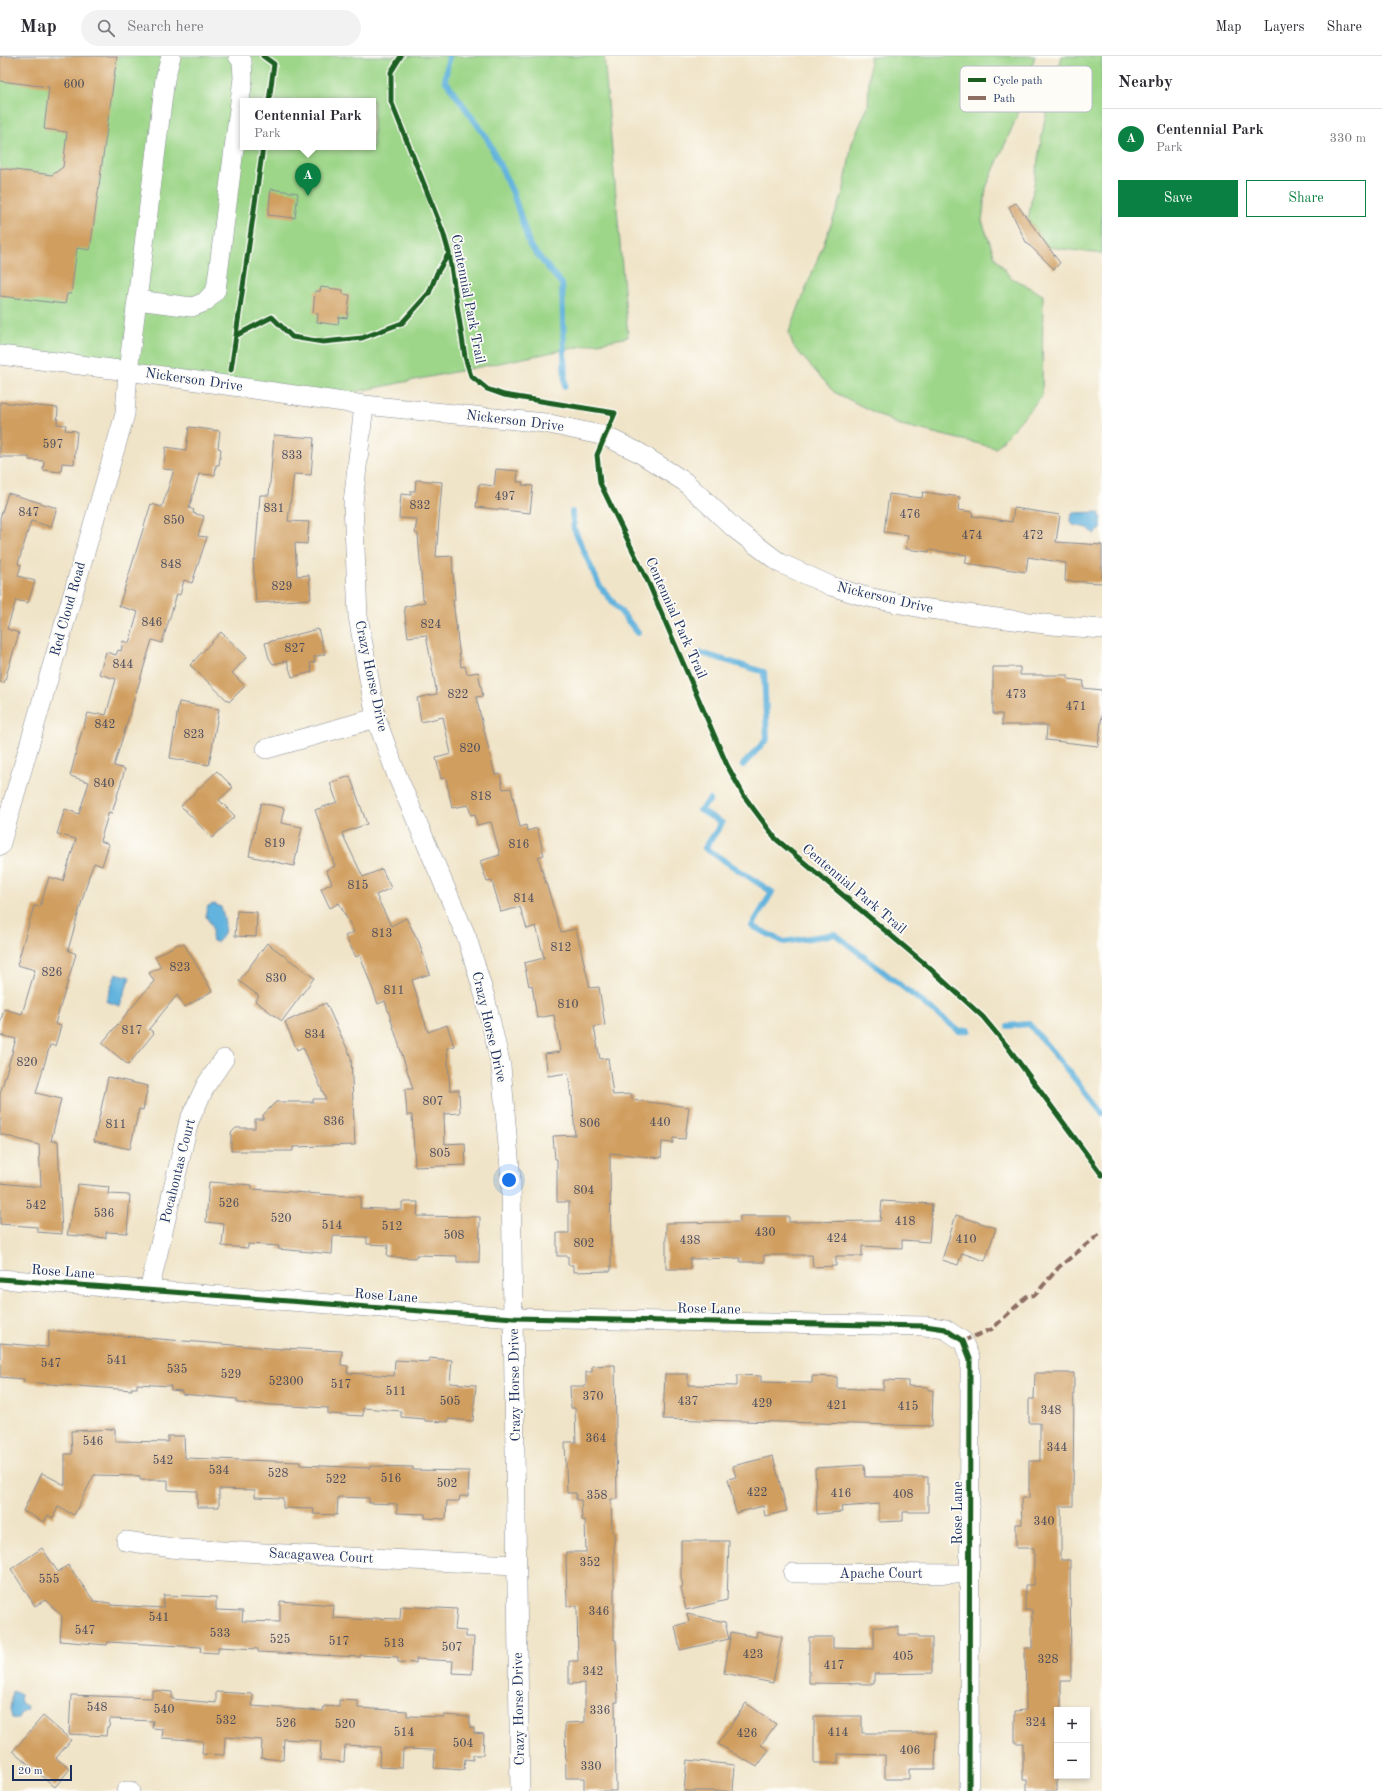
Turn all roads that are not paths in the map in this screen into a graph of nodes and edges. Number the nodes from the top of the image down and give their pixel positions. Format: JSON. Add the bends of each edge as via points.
{"nodes":[{"id":1,"x":171,"y":56,"type":"edge"},
{"id":2,"x":238,"y":56,"type":"edge"},
{"id":3,"x":240,"y":98,"type":"edge"},
{"id":4,"x":240,"y":102,"type":"edge"},
{"id":5,"x":137,"y":300,"type":"junction"},
{"id":6,"x":0,"y":355,"type":"edge"},
{"id":7,"x":128,"y":371,"type":"junction"},
{"id":8,"x":364,"y":405,"type":"junction"},
{"id":9,"x":1102,"y":629,"type":"edge"},
{"id":10,"x":376,"y":718,"type":"junction"},
{"id":11,"x":266,"y":749,"type":"dead end"},
{"id":12,"x":0,"y":846,"type":"edge"},
{"id":13,"x":224,"y":1059,"type":"dead end"},
{"id":14,"x":0,"y":1279,"type":"edge"},
{"id":15,"x":149,"y":1291,"type":"junction"},
{"id":16,"x":514,"y":1318,"type":"junction"},
{"id":17,"x":126,"y":1541,"type":"dead end"},
{"id":18,"x":517,"y":1565,"type":"junction"},
{"id":19,"x":793,"y":1573,"type":"dead end"},
{"id":20,"x":969,"y":1574,"type":"junction"},
{"id":21,"x":126,"y":1791,"type":"edge"},
{"id":22,"x":130,"y":1791,"type":"edge"},
{"id":23,"x":520,"y":1791,"type":"edge"},
{"id":24,"x":969,"y":1791,"type":"edge"}],
"edges":[{"from":1,"to":5,"type":"street","name":"Red Cloud Road","via":[[165,79]]},
{"from":2,"to":3,"type":"street","via":[[242,61],[243,78]]},
{"from":4,"to":5,"type":"street","via":[[216,290],[205,302],[192,307]]},
{"from":5,"to":7,"type":"street","name":"Red Cloud Road"},
{"from":6,"to":7,"type":"street","name":"Nickerson Drive"},
{"from":7,"to":8,"type":"street","name":"Nickerson Drive"},
{"from":7,"to":12,"type":"street","name":"Red Cloud Road","via":[[125,414]]},
{"from":8,"to":9,"type":"street","name":"Nickerson Drive","via":[[545,423],[605,436],[638,452],[685,482],[735,529],[780,563],[831,586],[863,596],[920,608]]},
{"from":8,"to":10,"type":"street","name":"Crazy Horse Drive","via":[[352,503],[358,616]]},
{"from":10,"to":11,"type":"street"},
{"from":10,"to":16,"type":"street","name":"Crazy Horse Drive","via":[[396,773],[467,938],[485,997],[501,1066],[512,1180]]},
{"from":13,"to":15,"type":"street","name":"Pocahontas Court","via":[[206,1085],[188,1121]]},
{"from":14,"to":15,"type":"street","name":"Rose Lane"},
{"from":15,"to":16,"type":"street","name":"Rose Lane"},
{"from":16,"to":18,"type":"street","name":"Crazy Horse Drive"},
{"from":16,"to":20,"type":"street","name":"Rose Lane","via":[[925,1326],[946,1329],[963,1341],[970,1359]]},
{"from":17,"to":18,"type":"street","name":"Sacagawea Court","via":[[179,1549]]},
{"from":18,"to":23,"type":"street","name":"Crazy Horse Drive"},
{"from":19,"to":20,"type":"street","name":"Apache Court"},
{"from":20,"to":24,"type":"street","name":"Rose Lane"},
{"from":21,"to":22,"type":"street"}]}
